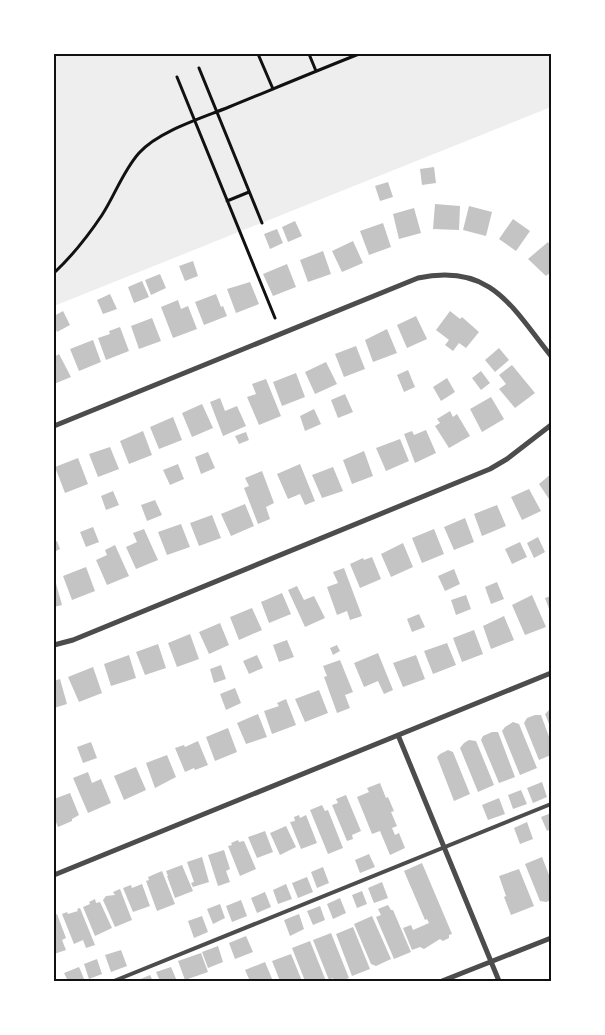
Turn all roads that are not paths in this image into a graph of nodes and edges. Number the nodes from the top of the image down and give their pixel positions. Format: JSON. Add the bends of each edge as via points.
{"nodes":[{"id":1,"x":551,"y":356,"type":"edge"},
{"id":2,"x":551,"y":425,"type":"edge"},
{"id":3,"x":54,"y":426,"type":"edge"},
{"id":4,"x":54,"y":644,"type":"edge"},
{"id":5,"x":551,"y":673,"type":"edge"},
{"id":6,"x":398,"y":735,"type":"junction"},
{"id":7,"x":551,"y":804,"type":"edge"},
{"id":8,"x":444,"y":848,"type":"junction"},
{"id":9,"x":54,"y":875,"type":"edge"},
{"id":10,"x":551,"y":938,"type":"edge"},
{"id":11,"x":491,"y":962,"type":"junction"},
{"id":12,"x":114,"y":981,"type":"edge"},
{"id":13,"x":442,"y":981,"type":"edge"},
{"id":14,"x":499,"y":981,"type":"edge"}],
"edges":[{"from":1,"to":3,"type":"street","via":[[504,297],[482,283],[462,276],[439,274],[418,278]]},
{"from":2,"to":4,"type":"street","via":[[490,469],[73,640]]},
{"from":5,"to":6,"type":"street"},
{"from":6,"to":8,"type":"street"},
{"from":6,"to":9,"type":"street"},
{"from":7,"to":8,"type":"lane"},
{"from":8,"to":11,"type":"street"},
{"from":8,"to":12,"type":"lane"},
{"from":10,"to":11,"type":"street"},
{"from":11,"to":13,"type":"street"},
{"from":11,"to":14,"type":"street"}]}
